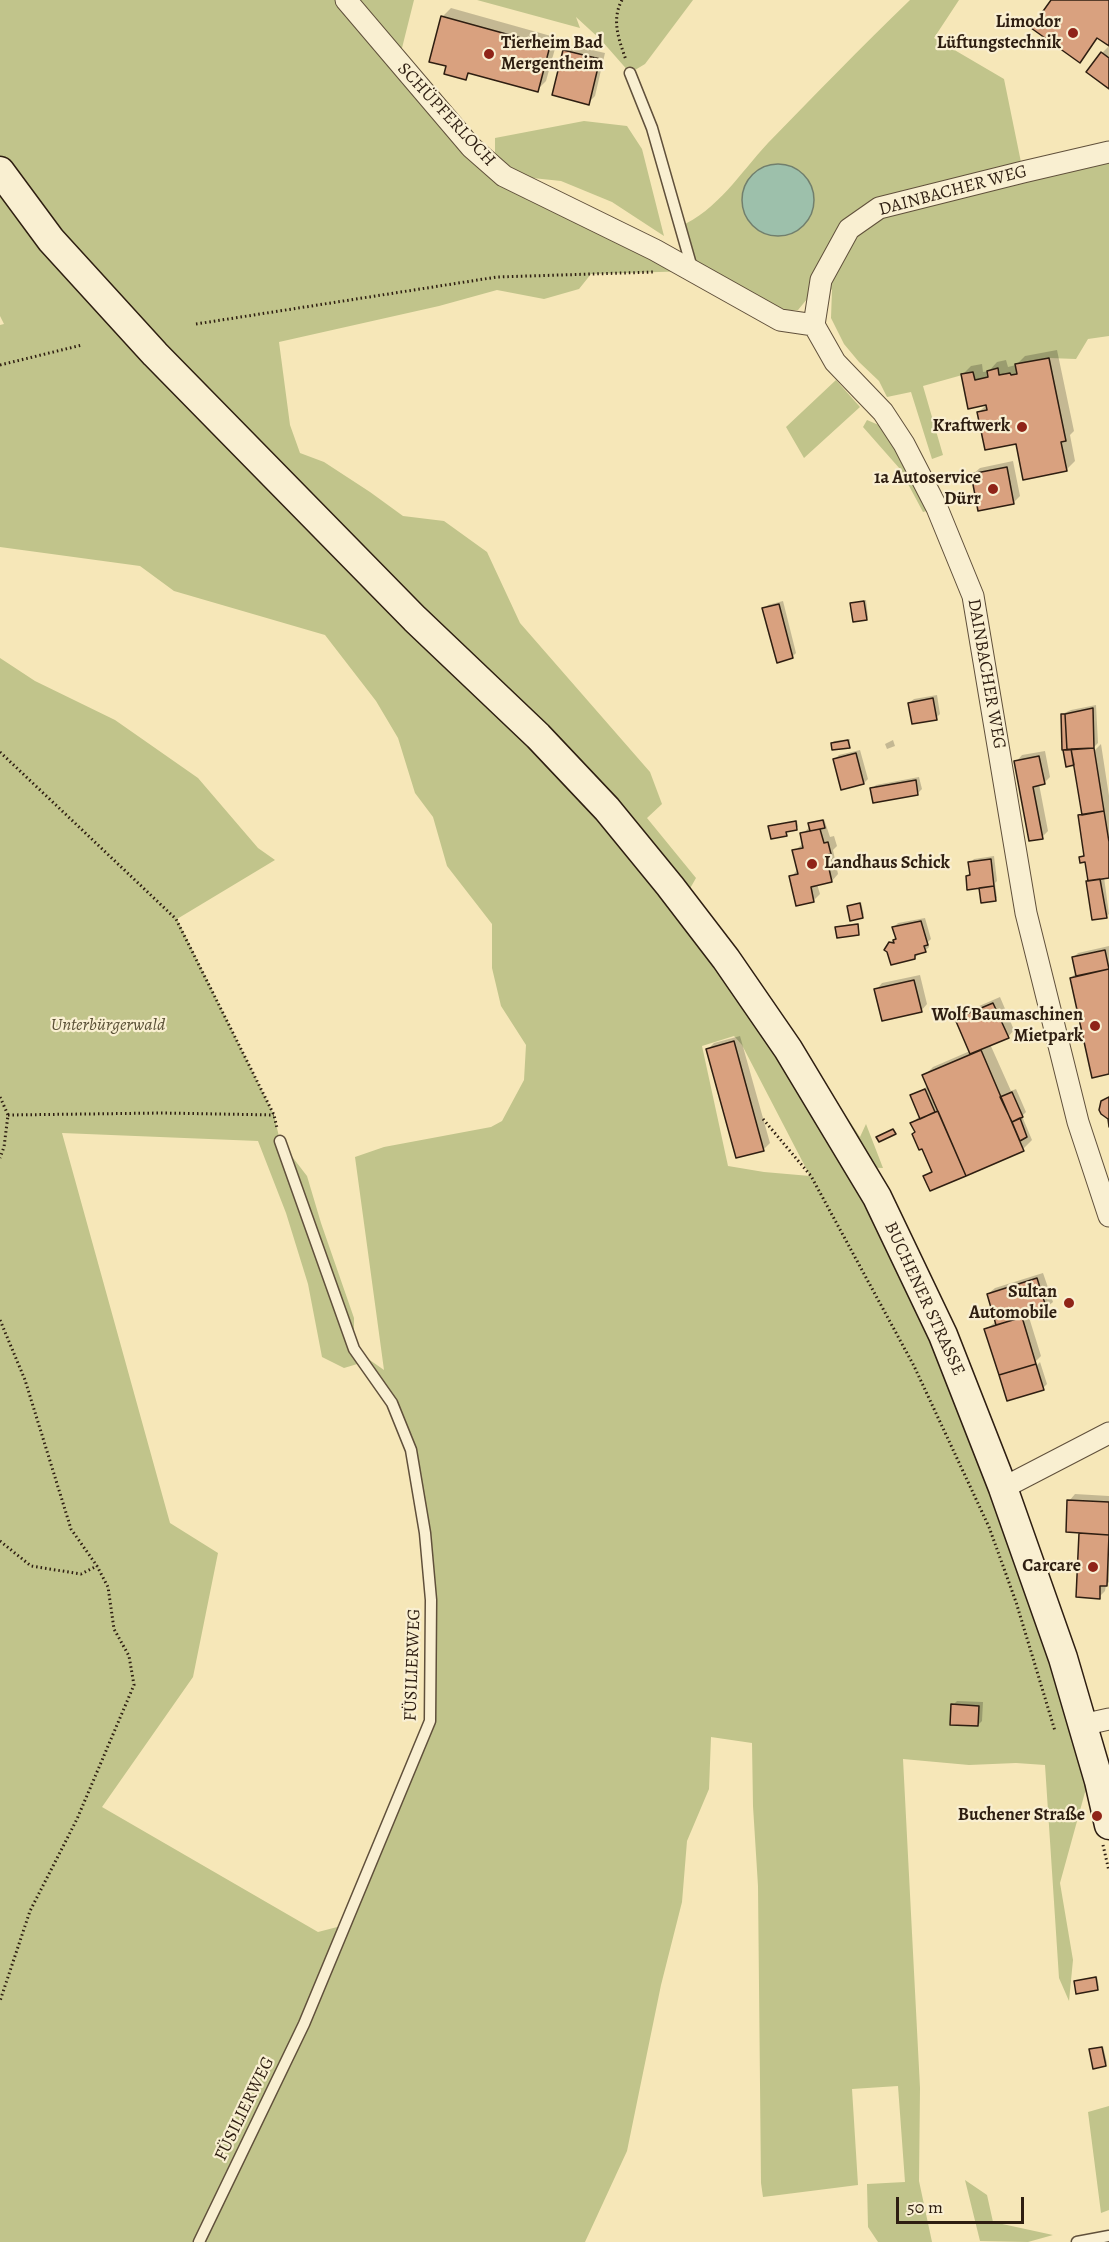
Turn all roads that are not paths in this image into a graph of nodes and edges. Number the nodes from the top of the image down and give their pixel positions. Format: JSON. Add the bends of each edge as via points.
{"nodes":[{"id":1,"x":346,"y":0,"type":"edge"},
{"id":2,"x":630,"y":73,"type":"road end"},
{"id":3,"x":1109,"y":152,"type":"edge"},
{"id":4,"x":0,"y":171,"type":"edge"},
{"id":5,"x":693,"y":271,"type":"junction"},
{"id":6,"x":814,"y":326,"type":"junction"},
{"id":7,"x":280,"y":1141,"type":"dead end"},
{"id":8,"x":1109,"y":1216,"type":"edge"},
{"id":9,"x":1109,"y":1433,"type":"edge"},
{"id":10,"x":1003,"y":1488,"type":"junction"},
{"id":11,"x":1082,"y":1725,"type":"edge"},
{"id":12,"x":1109,"y":1825,"type":"edge"},
{"id":13,"x":1109,"y":2236,"type":"edge"},
{"id":14,"x":199,"y":2242,"type":"edge"},
{"id":15,"x":1077,"y":2242,"type":"edge"}],
"edges":[{"from":1,"to":5,"type":"street","name":"SCHÜPFERLOCH","via":[[471,147],[504,176]]},
{"from":2,"to":5,"type":"lane","via":[[652,128]]},
{"from":3,"to":6,"type":"street","name":"DAINBACHER WEG","via":[[879,208],[849,229],[821,280]]},
{"from":4,"to":10,"type":"main road","name":"BUCHENER STRASSE","via":[[51,240],[155,354],[415,620],[537,736],[624,830],[726,959],[788,1049],[871,1187],[943,1335]]},
{"from":5,"to":6,"type":"street","name":"SCHÜPFERLOCH","via":[[780,320]]},
{"from":6,"to":8,"type":"street","name":"DAINBACHER WEG","via":[[835,362],[882,412],[904,444],[937,508],[973,596],[1026,913],[1078,1122]]},
{"from":7,"to":14,"type":"lane","name":"FÜSILIERWEG","via":[[354,1349],[392,1403],[411,1450],[431,1600],[430,1721],[304,2024]]},
{"from":9,"to":10,"type":"street"},
{"from":10,"to":11,"type":"main road","name":"BUCHENER STRASSE","via":[[1063,1658]]},
{"from":11,"to":12,"type":"main road","name":"BUCHENER STRASSE"},
{"from":13,"to":15,"type":"lane"}]}
